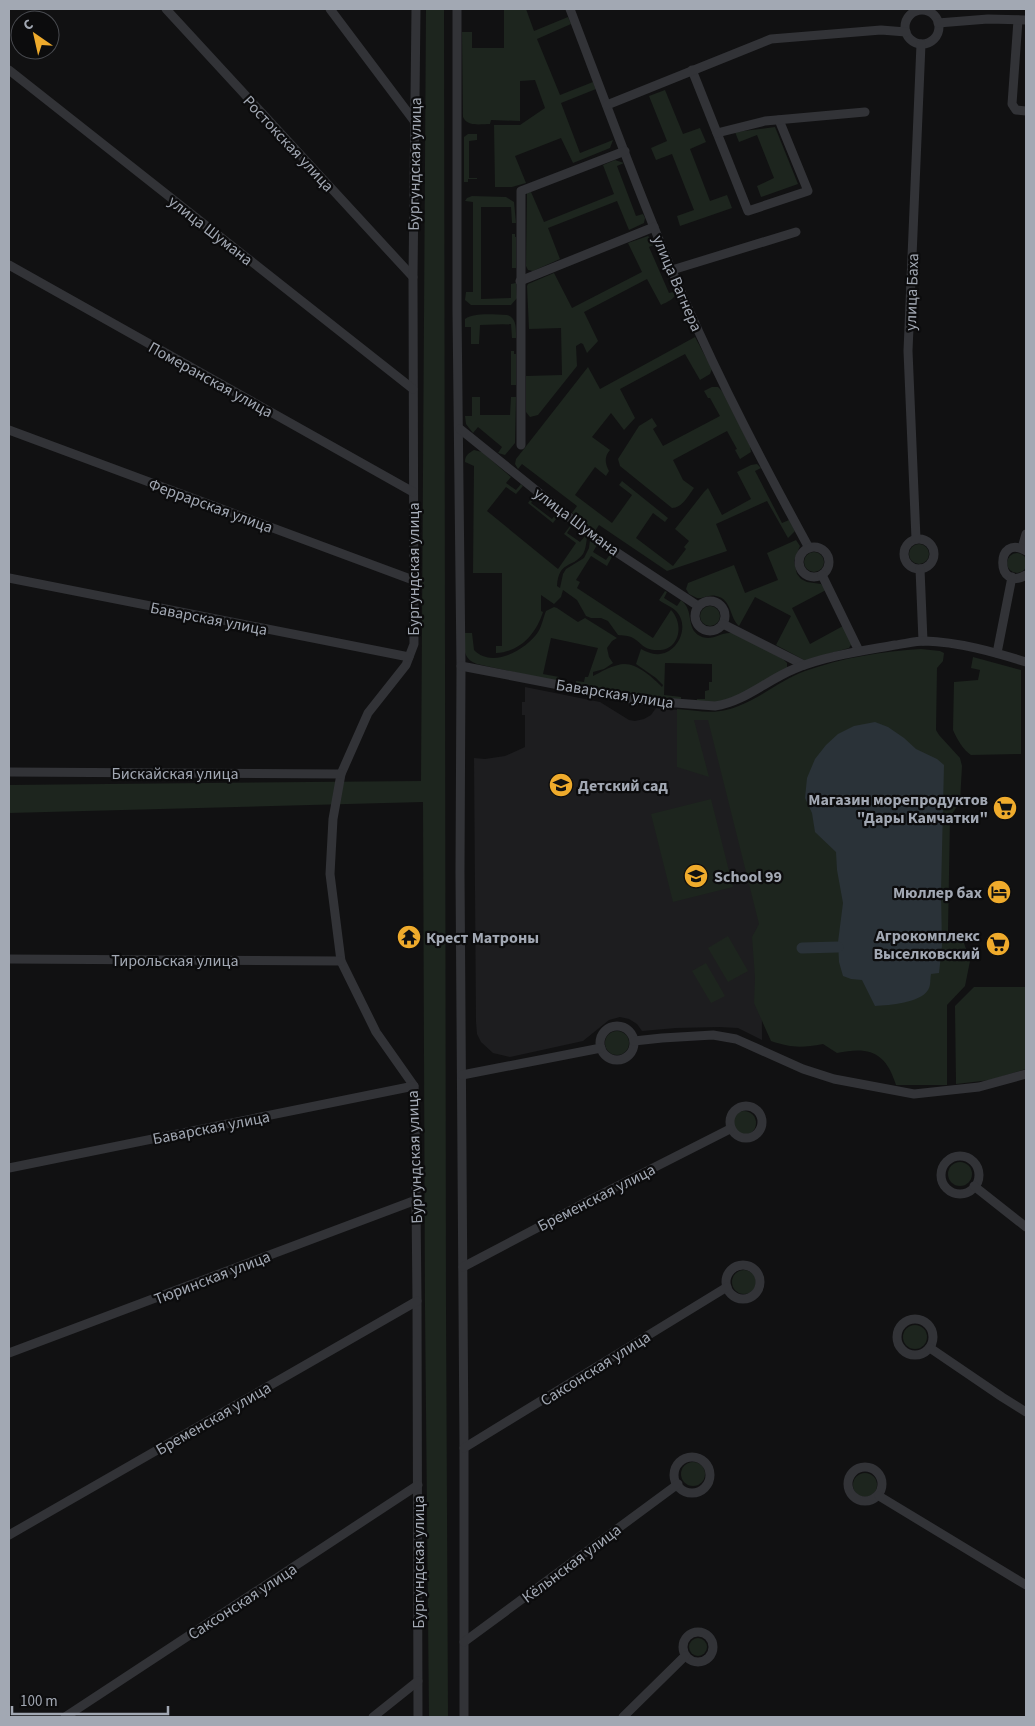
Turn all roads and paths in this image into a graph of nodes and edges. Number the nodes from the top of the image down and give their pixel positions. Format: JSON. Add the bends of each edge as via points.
{"nodes":[{"id":1,"x":166,"y":9,"type":"edge"},
{"id":2,"x":330,"y":9,"type":"edge"},
{"id":3,"x":416,"y":9,"type":"edge"},
{"id":4,"x":457,"y":9,"type":"edge"},
{"id":5,"x":570,"y":9,"type":"edge"},
{"id":6,"x":923,"y":10,"type":"edge"},
{"id":7,"x":1022,"y":20,"type":"edge"},
{"id":8,"x":938,"y":23,"type":"junction"},
{"id":9,"x":906,"y":32,"type":"junction"},
{"id":10,"x":921,"y":44,"type":"junction"},
{"id":11,"x":9,"y":70,"type":"edge"},
{"id":12,"x":692,"y":70,"type":"junction"},
{"id":13,"x":607,"y":105,"type":"junction"},
{"id":14,"x":1026,"y":111,"type":"edge"},
{"id":15,"x":864,"y":112,"type":"dead end"},
{"id":16,"x":779,"y":120,"type":"junction"},
{"id":17,"x":415,"y":122,"type":"junction"},
{"id":18,"x":717,"y":133,"type":"junction"},
{"id":19,"x":625,"y":151,"type":"junction"},
{"id":20,"x":654,"y":227,"type":"junction"},
{"id":21,"x":796,"y":232,"type":"dead end"},
{"id":22,"x":9,"y":265,"type":"edge"},
{"id":23,"x":672,"y":270,"type":"junction"},
{"id":24,"x":413,"y":277,"type":"junction"},
{"id":25,"x":520,"y":281,"type":"junction"},
{"id":26,"x":413,"y":389,"type":"junction"},
{"id":27,"x":460,"y":429,"type":"junction"},
{"id":28,"x":9,"y":430,"type":"edge"},
{"id":29,"x":521,"y":444,"type":"dead end"},
{"id":30,"x":413,"y":492,"type":"junction"},
{"id":31,"x":1026,"y":534,"type":"edge"},
{"id":32,"x":916,"y":539,"type":"junction"},
{"id":33,"x":808,"y":548,"type":"junction"},
{"id":34,"x":1024,"y":549,"type":"edge"},
{"id":35,"x":920,"y":569,"type":"junction"},
{"id":36,"x":822,"y":575,"type":"junction"},
{"id":37,"x":1026,"y":575,"type":"edge"},
{"id":38,"x":1012,"y":577,"type":"junction"},
{"id":39,"x":9,"y":578,"type":"edge"},
{"id":40,"x":414,"y":580,"type":"junction"},
{"id":41,"x":698,"y":606,"type":"junction"},
{"id":42,"x":723,"y":624,"type":"junction"},
{"id":43,"x":923,"y":641,"type":"junction"},
{"id":44,"x":859,"y":651,"type":"junction"},
{"id":45,"x":997,"y":653,"type":"junction"},
{"id":46,"x":409,"y":657,"type":"junction"},
{"id":47,"x":1026,"y":662,"type":"edge"},
{"id":48,"x":804,"y":665,"type":"junction"},
{"id":49,"x":461,"y":666,"type":"junction"},
{"id":50,"x":9,"y":772,"type":"edge"},
{"id":51,"x":341,"y":774,"type":"junction"},
{"id":52,"x":9,"y":959,"type":"edge"},
{"id":53,"x":341,"y":961,"type":"junction"},
{"id":54,"x":634,"y":1041,"type":"junction"},
{"id":55,"x":601,"y":1048,"type":"junction"},
{"id":56,"x":1026,"y":1074,"type":"edge"},
{"id":57,"x":462,"y":1075,"type":"junction"},
{"id":58,"x":414,"y":1086,"type":"junction"},
{"id":59,"x":730,"y":1129,"type":"dead end"},
{"id":60,"x":9,"y":1168,"type":"edge"},
{"id":61,"x":974,"y":1186,"type":"junction"},
{"id":62,"x":416,"y":1200,"type":"junction"},
{"id":63,"x":1026,"y":1227,"type":"edge"},
{"id":64,"x":463,"y":1266,"type":"junction"},
{"id":65,"x":727,"y":1287,"type":"dead end"},
{"id":66,"x":417,"y":1300,"type":"junction"},
{"id":67,"x":930,"y":1348,"type":"junction"},
{"id":68,"x":9,"y":1353,"type":"edge"},
{"id":69,"x":1026,"y":1412,"type":"edge"},
{"id":70,"x":464,"y":1448,"type":"junction"},
{"id":71,"x":678,"y":1484,"type":"junction"},
{"id":72,"x":418,"y":1486,"type":"junction"},
{"id":73,"x":879,"y":1496,"type":"dead end"},
{"id":74,"x":9,"y":1535,"type":"edge"},
{"id":75,"x":1026,"y":1585,"type":"edge"},
{"id":76,"x":464,"y":1642,"type":"junction"},
{"id":77,"x":685,"y":1656,"type":"dead end"},
{"id":78,"x":418,"y":1682,"type":"junction"},
{"id":79,"x":66,"y":1717,"type":"edge"},
{"id":80,"x":373,"y":1717,"type":"edge"},
{"id":81,"x":418,"y":1717,"type":"edge"},
{"id":82,"x":464,"y":1717,"type":"edge"},
{"id":83,"x":623,"y":1717,"type":"edge"}],
"edges":[{"from":1,"to":24,"type":"street","name":"Ростокская улица"},
{"from":2,"to":17,"type":"street"},
{"from":3,"to":17,"type":"street","name":"Бургундская улица"},
{"from":4,"to":27,"type":"street"},
{"from":5,"to":13,"type":"street","name":"улица Вагнера"},
{"from":6,"to":8,"type":"street","via":[[933,14]]},
{"from":6,"to":9,"type":"street","via":[[909,17]]},
{"from":7,"to":8,"type":"street"},
{"from":7,"to":14,"type":"street","via":[[1012,104],[1016,110]]},
{"from":8,"to":10,"type":"street","via":[[935,38]]},
{"from":9,"to":10,"type":"street","via":[[911,40]]},
{"from":9,"to":12,"type":"street","via":[[881,30],[770,39]]},
{"from":10,"to":32,"type":"street","name":"улица Баха","via":[[908,351]]},
{"from":11,"to":26,"type":"street","name":"улица Шумана"},
{"from":12,"to":13,"type":"street"},
{"from":12,"to":18,"type":"street"},
{"from":13,"to":19,"type":"street","name":"улица Вагнера"},
{"from":15,"to":16,"type":"street"},
{"from":16,"to":18,"type":"street"},
{"from":16,"to":18,"type":"street","via":[[808,191],[748,211]]},
{"from":17,"to":24,"type":"street","name":"Бургундская улица"},
{"from":19,"to":20,"type":"street","name":"улица Вагнера"},
{"from":19,"to":25,"type":"street","via":[[521,191]]},
{"from":20,"to":23,"type":"street","name":"улица Вагнера"},
{"from":20,"to":25,"type":"street"},
{"from":21,"to":23,"type":"street"},
{"from":22,"to":30,"type":"street","name":"Померанская улица"},
{"from":23,"to":33,"type":"street","name":"улица Вагнера","via":[[720,378]]},
{"from":24,"to":26,"type":"street","name":"Бургундская улица"},
{"from":25,"to":29,"type":"street"},
{"from":26,"to":30,"type":"street","name":"Бургундская улица"},
{"from":27,"to":41,"type":"street","name":"улица Шумана","via":[[595,538]]},
{"from":27,"to":49,"type":"street"},
{"from":28,"to":40,"type":"street","name":"Феррарская улица"},
{"from":30,"to":40,"type":"street","name":"Бургундская улица"},
{"from":31,"to":34,"type":"street"},
{"from":32,"to":35,"type":"street","via":[[907,544],[904,558],[910,567]]},
{"from":32,"to":35,"type":"street","via":[[926,540],[934,552],[929,566]]},
{"from":33,"to":36,"type":"street","via":[[821,548],[828,556],[829,566]]},
{"from":33,"to":36,"type":"street","via":[[802,552],[798,562],[801,571],[814,578]]},
{"from":34,"to":38,"type":"street","via":[[1011,549],[1003,557],[1004,572]]},
{"from":35,"to":43,"type":"street"},
{"from":36,"to":44,"type":"street"},
{"from":37,"to":38,"type":"street"},
{"from":38,"to":45,"type":"street"},
{"from":39,"to":46,"type":"street","name":"Баварская улица"},
{"from":40,"to":46,"type":"street","name":"Бургундская улица","via":[[414,644]]},
{"from":41,"to":42,"type":"street","via":[[707,601],[717,602],[724,609]]},
{"from":41,"to":42,"type":"street","via":[[695,615],[701,628],[711,631]]},
{"from":42,"to":48,"type":"street"},
{"from":43,"to":44,"type":"street","name":"Баварская улица"},
{"from":43,"to":45,"type":"street","name":"Баварская улица"},
{"from":44,"to":48,"type":"street","name":"Баварская улица"},
{"from":45,"to":47,"type":"street","name":"Баварская улица"},
{"from":46,"to":51,"type":"street","name":"Бургундская улица","via":[[368,713]]},
{"from":48,"to":49,"type":"street","name":"Баварская улица","via":[[737,700],[715,706],[636,700]]},
{"from":49,"to":57,"type":"street"},
{"from":50,"to":51,"type":"street","name":"Бискайская улица"},
{"from":51,"to":53,"type":"street","name":"Бургундская улица","via":[[333,819],[330,874]]},
{"from":52,"to":53,"type":"street","name":"Тирольская улица"},
{"from":53,"to":58,"type":"street","name":"Бургундская улица","via":[[376,1032]]},
{"from":54,"to":55,"type":"street","via":[[631,1052],[618,1060],[608,1057]]},
{"from":54,"to":55,"type":"street","via":[[627,1029],[614,1026],[602,1035]]},
{"from":54,"to":56,"type":"street","via":[[714,1035],[736,1039],[811,1072],[914,1094],[980,1088]]},
{"from":55,"to":57,"type":"street"},
{"from":57,"to":64,"type":"street"},
{"from":58,"to":60,"type":"street","name":"Баварская улица"},
{"from":58,"to":62,"type":"street","name":"Бургундская улица"},
{"from":59,"to":64,"type":"street","name":"Бременская улица"},
{"from":61,"to":61,"type":"street","via":[[978,1173],[971,1160],[957,1156],[944,1164],[941,1174],[948,1190],[960,1194]]},
{"from":61,"to":63,"type":"street"},
{"from":62,"to":66,"type":"street","name":"Бургундская улица"},
{"from":62,"to":68,"type":"street","name":"Тюринская улица"},
{"from":64,"to":70,"type":"street"},
{"from":65,"to":70,"type":"street","name":"Саксонская улица"},
{"from":66,"to":72,"type":"street","name":"Бургундская улица"},
{"from":66,"to":74,"type":"street","name":"Бременская улица"},
{"from":67,"to":67,"type":"street","via":[[916,1355],[904,1352],[897,1337],[903,1323],[915,1319],[926,1322],[933,1336]]},
{"from":67,"to":69,"type":"street"},
{"from":70,"to":76,"type":"street"},
{"from":71,"to":71,"type":"street","via":[[691,1492],[705,1487],[710,1478],[706,1463],[697,1458],[682,1460],[675,1471]]},
{"from":71,"to":76,"type":"street","name":"Кёльнская улица"},
{"from":72,"to":78,"type":"street","name":"Бургундская улица"},
{"from":72,"to":79,"type":"street","name":"Саксонская улица"},
{"from":73,"to":75,"type":"street"},
{"from":76,"to":82,"type":"street"},
{"from":77,"to":83,"type":"street"},
{"from":78,"to":80,"type":"street"},
{"from":78,"to":81,"type":"street","name":"Бургундская улица"}]}
